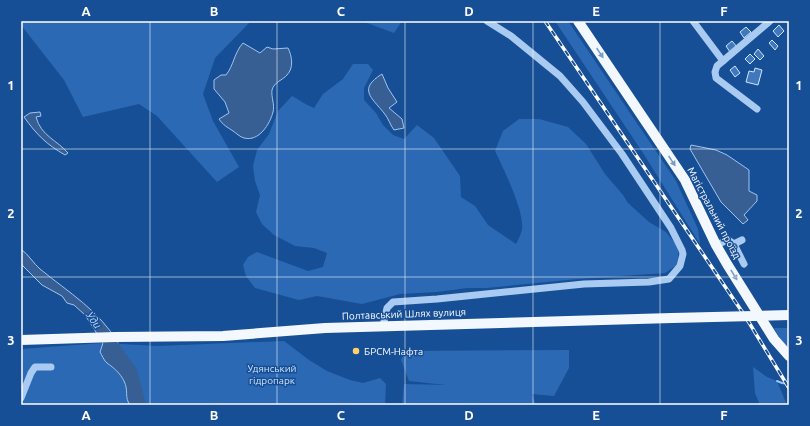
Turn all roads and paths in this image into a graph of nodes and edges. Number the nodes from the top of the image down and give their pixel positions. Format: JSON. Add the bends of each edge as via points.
{"nodes":[{"id":1,"x":487,"y":21,"type":"edge"},
{"id":2,"x":578,"y":21,"type":"edge"},
{"id":3,"x":693,"y":21,"type":"edge"},
{"id":4,"x":770,"y":21,"type":"edge"},
{"id":5,"x":723,"y":61,"type":"junction"},
{"id":6,"x":757,"y":109,"type":"dead end"},
{"id":7,"x":742,"y":240,"type":"dead end"},
{"id":8,"x":734,"y":244,"type":"junction"},
{"id":9,"x":716,"y":245,"type":"junction"},
{"id":10,"x":744,"y":264,"type":"dead end"},
{"id":11,"x":789,"y":315,"type":"edge"},
{"id":12,"x":382,"y":326,"type":"junction"},
{"id":13,"x":21,"y":340,"type":"edge"},
{"id":14,"x":789,"y":356,"type":"edge"},
{"id":15,"x":51,"y":368,"type":"dead end"},
{"id":16,"x":21,"y":398,"type":"edge"}],
"edges":[{"from":1,"to":12,"type":"street","via":[[511,36],[560,76],[583,102],[622,154],[671,228],[683,254],[680,266],[669,279],[649,282],[584,284],[393,302],[387,308]]},
{"from":2,"to":9,"type":"main road","name":"Магістральний проїзд","one_way":true,"via":[[685,180]]},
{"from":3,"to":5,"type":"street"},
{"from":4,"to":5,"type":"street"},
{"from":5,"to":6,"type":"street","via":[[717,66],[716,78]]},
{"from":7,"to":8,"type":"street"},
{"from":8,"to":9,"type":"street","via":[[728,240]]},
{"from":8,"to":10,"type":"street"},
{"from":9,"to":14,"type":"main road","name":"Магістральний проїзд","one_way":true,"via":[[774,339]]},
{"from":11,"to":12,"type":"main road","name":"Полтавський Шлях вулиця","bridge":true},
{"from":12,"to":13,"type":"main road","name":"Полтавський Шлях вулиця","via":[[223,336]]},
{"from":15,"to":16,"type":"street","via":[[35,367]]}]}
